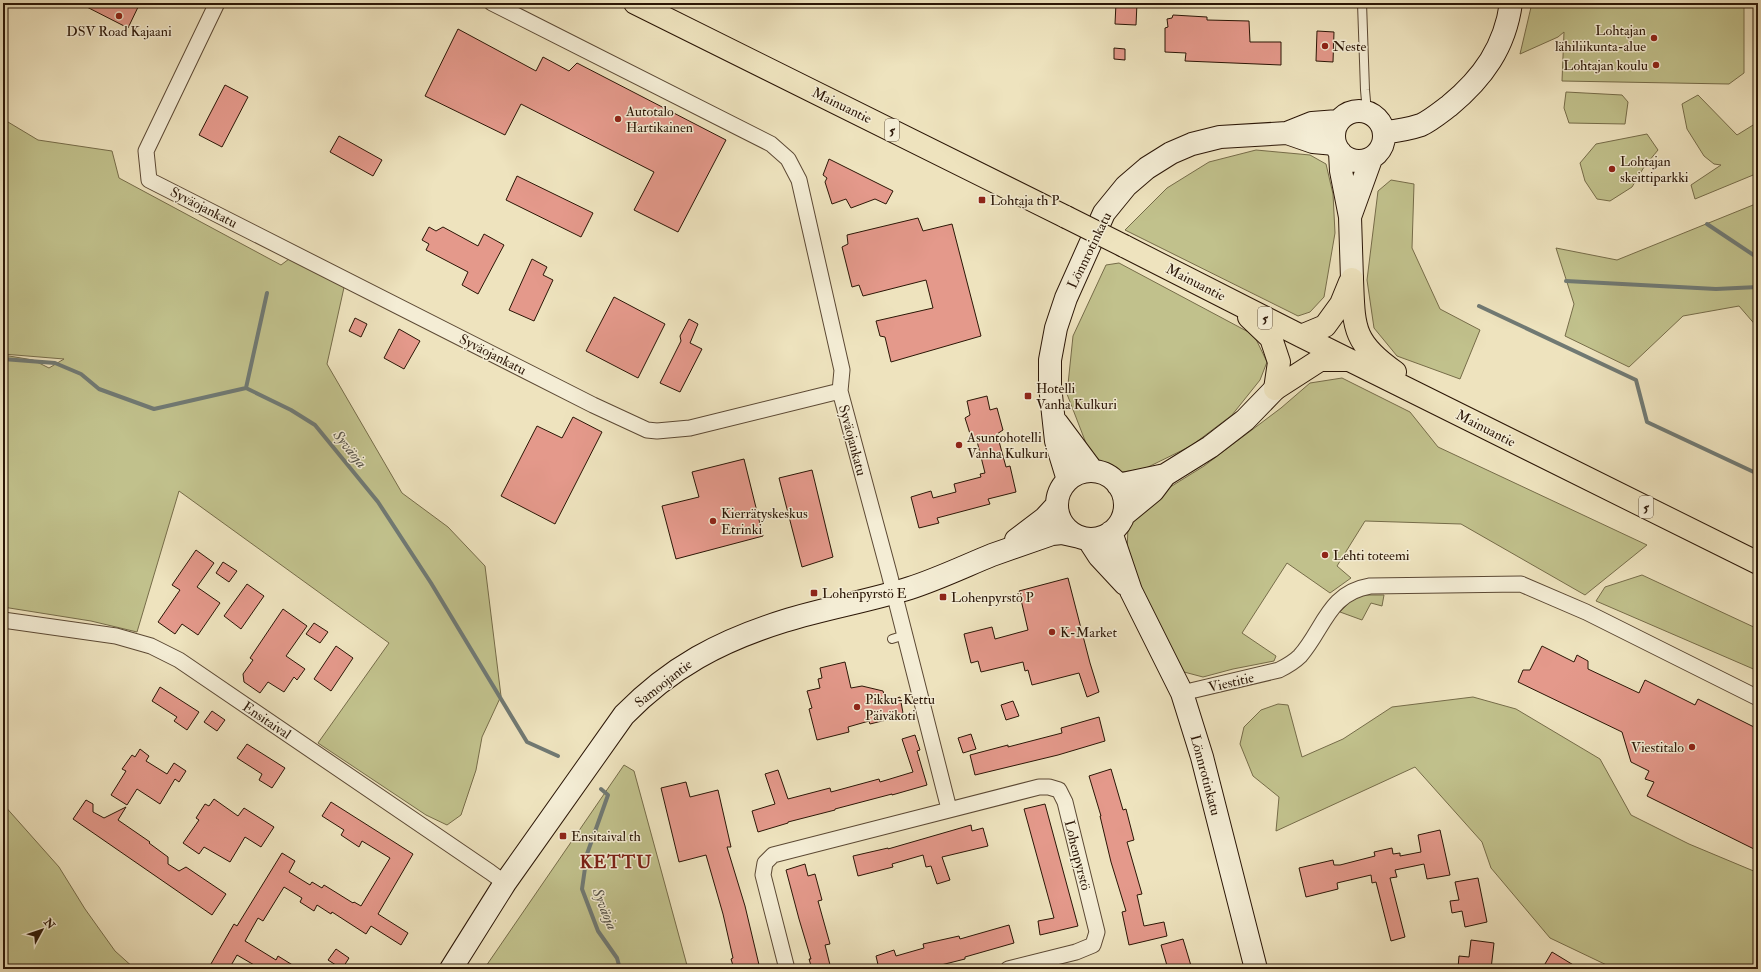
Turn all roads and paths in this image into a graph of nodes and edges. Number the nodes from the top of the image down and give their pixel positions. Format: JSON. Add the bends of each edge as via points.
{"nodes":[{"id":1,"x":216,"y":3,"type":"edge"},
{"id":2,"x":492,"y":3,"type":"edge"},
{"id":3,"x":635,"y":3,"type":"edge"},
{"id":4,"x":1362,"y":3,"type":"edge"},
{"id":5,"x":1512,"y":3,"type":"edge"},
{"id":6,"x":1367,"y":112,"type":"junction"},
{"id":7,"x":1338,"y":121,"type":"junction"},
{"id":8,"x":1385,"y":132,"type":"junction"},
{"id":9,"x":1287,"y":133,"type":"junction"},
{"id":10,"x":1337,"y":148,"type":"junction"},
{"id":11,"x":1371,"y":159,"type":"junction"},
{"id":12,"x":1350,"y":217,"type":"junction"},
{"id":13,"x":1352,"y":279,"type":"junction"},
{"id":14,"x":1229,"y":299,"type":"junction"},
{"id":15,"x":1301,"y":336,"type":"junction"},
{"id":16,"x":1350,"y":360,"type":"junction"},
{"id":17,"x":1275,"y":389,"type":"junction"},
{"id":18,"x":840,"y":391,"type":"junction"},
{"id":19,"x":1440,"y":404,"type":"junction"},
{"id":20,"x":1055,"y":420,"type":"junction"},
{"id":21,"x":1092,"y":470,"type":"junction"},
{"id":22,"x":1165,"y":475,"type":"junction"},
{"id":23,"x":1068,"y":480,"type":"junction"},
{"id":24,"x":1118,"y":485,"type":"junction"},
{"id":25,"x":1057,"y":505,"type":"junction"},
{"id":26,"x":1125,"y":514,"type":"junction"},
{"id":27,"x":1111,"y":532,"type":"junction"},
{"id":28,"x":1084,"y":538,"type":"junction"},
{"id":29,"x":993,"y":555,"type":"junction"},
{"id":30,"x":1758,"y":563,"type":"edge"},
{"id":31,"x":1131,"y":591,"type":"junction"},
{"id":32,"x":894,"y":593,"type":"junction"},
{"id":33,"x":3,"y":620,"type":"edge"},
{"id":34,"x":1182,"y":693,"type":"junction"},
{"id":35,"x":1758,"y":698,"type":"edge"},
{"id":36,"x":948,"y":809,"type":"junction"},
{"id":37,"x":505,"y":883,"type":"junction"},
{"id":38,"x":452,"y":969,"type":"edge"},
{"id":39,"x":787,"y":969,"type":"edge"},
{"id":40,"x":1008,"y":969,"type":"edge"},
{"id":41,"x":1256,"y":969,"type":"edge"}],
"edges":[{"from":1,"to":18,"type":"street","name":"Syväojankatu","via":[[146,151],[150,180],[586,402],[647,430],[690,428]]},
{"from":2,"to":18,"type":"street","via":[[771,144],[788,159],[799,180],[842,370]]},
{"from":3,"to":14,"type":"highway","name":"Mainuantie","number":"5","bridge":true},
{"from":4,"to":6,"type":"lane"},
{"from":5,"to":8,"type":"street","via":[[1506,31],[1496,52],[1465,92],[1422,124],[1402,131]]},
{"from":6,"to":7,"type":"street","via":[[1351,112]]},
{"from":6,"to":8,"type":"street","via":[[1380,120]]},
{"from":7,"to":9,"type":"street","name":"Lönnrotinkatu","via":[[1312,123]]},
{"from":7,"to":10,"type":"street","via":[[1334,130]]},
{"from":8,"to":11,"type":"street","via":[[1382,149]]},
{"from":9,"to":10,"type":"street","name":"Lönnrotinkatu"},
{"from":9,"to":20,"type":"street","name":"Lönnrotinkatu","via":[[1220,137],[1192,144],[1171,153],[1147,168],[1104,213],[1066,298],[1056,328],[1050,360],[1050,386]]},
{"from":10,"to":11,"type":"street","via":[[1352,161]]},
{"from":10,"to":12,"type":"street"},
{"from":11,"to":12,"type":"street"},
{"from":12,"to":13,"type":"street"},
{"from":13,"to":15,"type":"highway","via":[[1341,304],[1325,326]]},
{"from":13,"to":19,"type":"highway","via":[[1354,322],[1361,340],[1377,360]]},
{"from":14,"to":15,"type":"highway","name":"Mainuantie","number":"5"},
{"from":14,"to":17,"type":"highway","via":[[1271,338],[1279,362]]},
{"from":15,"to":16,"type":"highway","name":"Mainuantie","number":"5"},
{"from":16,"to":17,"type":"highway","via":[[1320,360]]},
{"from":16,"to":19,"type":"highway","name":"Mainuantie","number":"5"},
{"from":17,"to":22,"type":"street","via":[[1239,424],[1210,447]]},
{"from":18,"to":32,"type":"street","name":"Syväojankatu"},
{"from":19,"to":30,"type":"highway","name":"Mainuantie","number":"5"},
{"from":20,"to":21,"type":"street","name":"Lönnrotinkatu"},
{"from":20,"to":23,"type":"street","name":"Lönnrotinkatu","via":[[1056,440]]},
{"from":21,"to":23,"type":"street"},
{"from":21,"to":24,"type":"street","via":[[1106,475]]},
{"from":22,"to":24,"type":"street"},
{"from":22,"to":26,"type":"street","via":[[1152,491]]},
{"from":23,"to":25,"type":"street","via":[[1060,491]]},
{"from":24,"to":26,"type":"street","via":[[1122,492]]},
{"from":25,"to":28,"type":"street","via":[[1064,526]]},
{"from":25,"to":29,"type":"street","name":"Samoojantie","via":[[1021,537]]},
{"from":26,"to":27,"type":"street"},
{"from":27,"to":28,"type":"street","via":[[1103,537]]},
{"from":27,"to":31,"type":"street","name":"Lönnrotinkatu"},
{"from":28,"to":29,"type":"street","name":"Samoojantie","via":[[1062,533],[1052,534]]},
{"from":28,"to":31,"type":"street","name":"Lönnrotinkatu"},
{"from":29,"to":32,"type":"street","name":"Samoojantie"},
{"from":31,"to":34,"type":"street","name":"Lönnrotinkatu"},
{"from":32,"to":36,"type":"street","via":[[898,637]]},
{"from":32,"to":37,"type":"street","name":"Samoojantie","via":[[749,633],[707,652],[664,679],[624,715]]},
{"from":33,"to":37,"type":"street","name":"Ensitaival","via":[[116,636],[151,646],[178,660]]},
{"from":34,"to":35,"type":"street","name":"Viestitie","via":[[1279,670],[1292,663],[1300,656],[1338,601],[1360,588],[1521,584],[1586,612]]},
{"from":34,"to":41,"type":"street","name":"Lönnrotinkatu","via":[[1202,757]]},
{"from":36,"to":39,"type":"street","name":"Lohenpyrstö","via":[[774,855],[769,859],[765,863],[763,875]]},
{"from":36,"to":40,"type":"street","name":"Lohenpyrstö","via":[[1039,787],[1059,790],[1064,802],[1097,932],[1096,939],[1093,945],[1076,952]]},
{"from":37,"to":38,"type":"street","name":"Samoojantie"}]}
